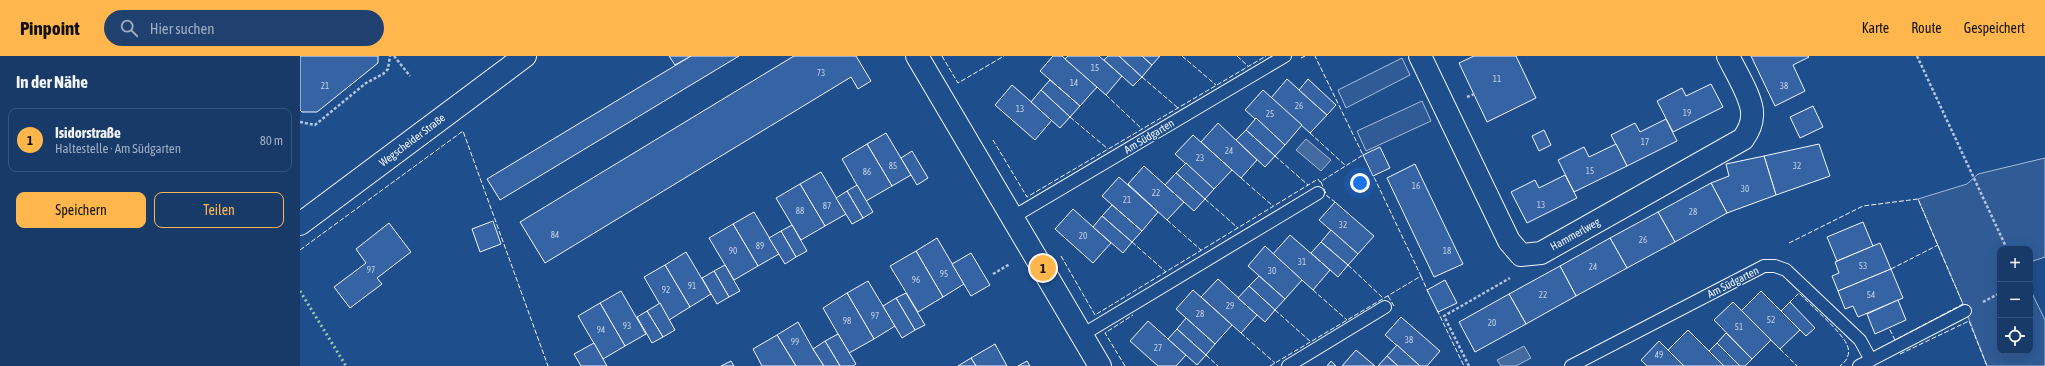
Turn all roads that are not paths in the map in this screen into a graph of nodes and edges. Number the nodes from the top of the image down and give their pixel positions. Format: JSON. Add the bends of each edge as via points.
{"nodes":[{"id":1,"x":525,"y":56,"type":"edge"},
{"id":2,"x":917,"y":56,"type":"edge"},
{"id":3,"x":1285,"y":56,"type":"edge"},
{"id":4,"x":1420,"y":56,"type":"edge"},
{"id":5,"x":1728,"y":56,"type":"edge"},
{"id":6,"x":1318,"y":193,"type":"dead end"},
{"id":7,"x":1013,"y":217,"type":"junction"},
{"id":8,"x":300,"y":224,"type":"edge"},
{"id":9,"x":1386,"y":307,"type":"dead end"},
{"id":10,"x":1965,"y":311,"type":"dead end"},
{"id":11,"x":1082,"y":335,"type":"junction"},
{"id":12,"x":1871,"y":360,"type":"junction"},
{"id":13,"x":1100,"y":366,"type":"edge"},
{"id":14,"x":1288,"y":366,"type":"edge"},
{"id":15,"x":1571,"y":366,"type":"edge"},
{"id":16,"x":1859,"y":366,"type":"edge"}],
"edges":[{"from":1,"to":8,"type":"street","name":"Wegscheider Straße"},
{"from":2,"to":7,"type":"street"},
{"from":3,"to":7,"type":"lane","name":"Am Südgarten"},
{"from":4,"to":5,"type":"street","name":"Hammerlweg","via":[[1509,241],[1521,255],[1540,253],[1743,139],[1750,128],[1753,115]]},
{"from":6,"to":11,"type":"lane"},
{"from":7,"to":11,"type":"street"},
{"from":9,"to":14,"type":"lane"},
{"from":10,"to":12,"type":"lane"},
{"from":11,"to":13,"type":"street"},
{"from":12,"to":15,"type":"lane","name":"Am Südgarten","via":[[1860,340],[1786,270],[1764,266]]},
{"from":12,"to":16,"type":"lane"}]}
